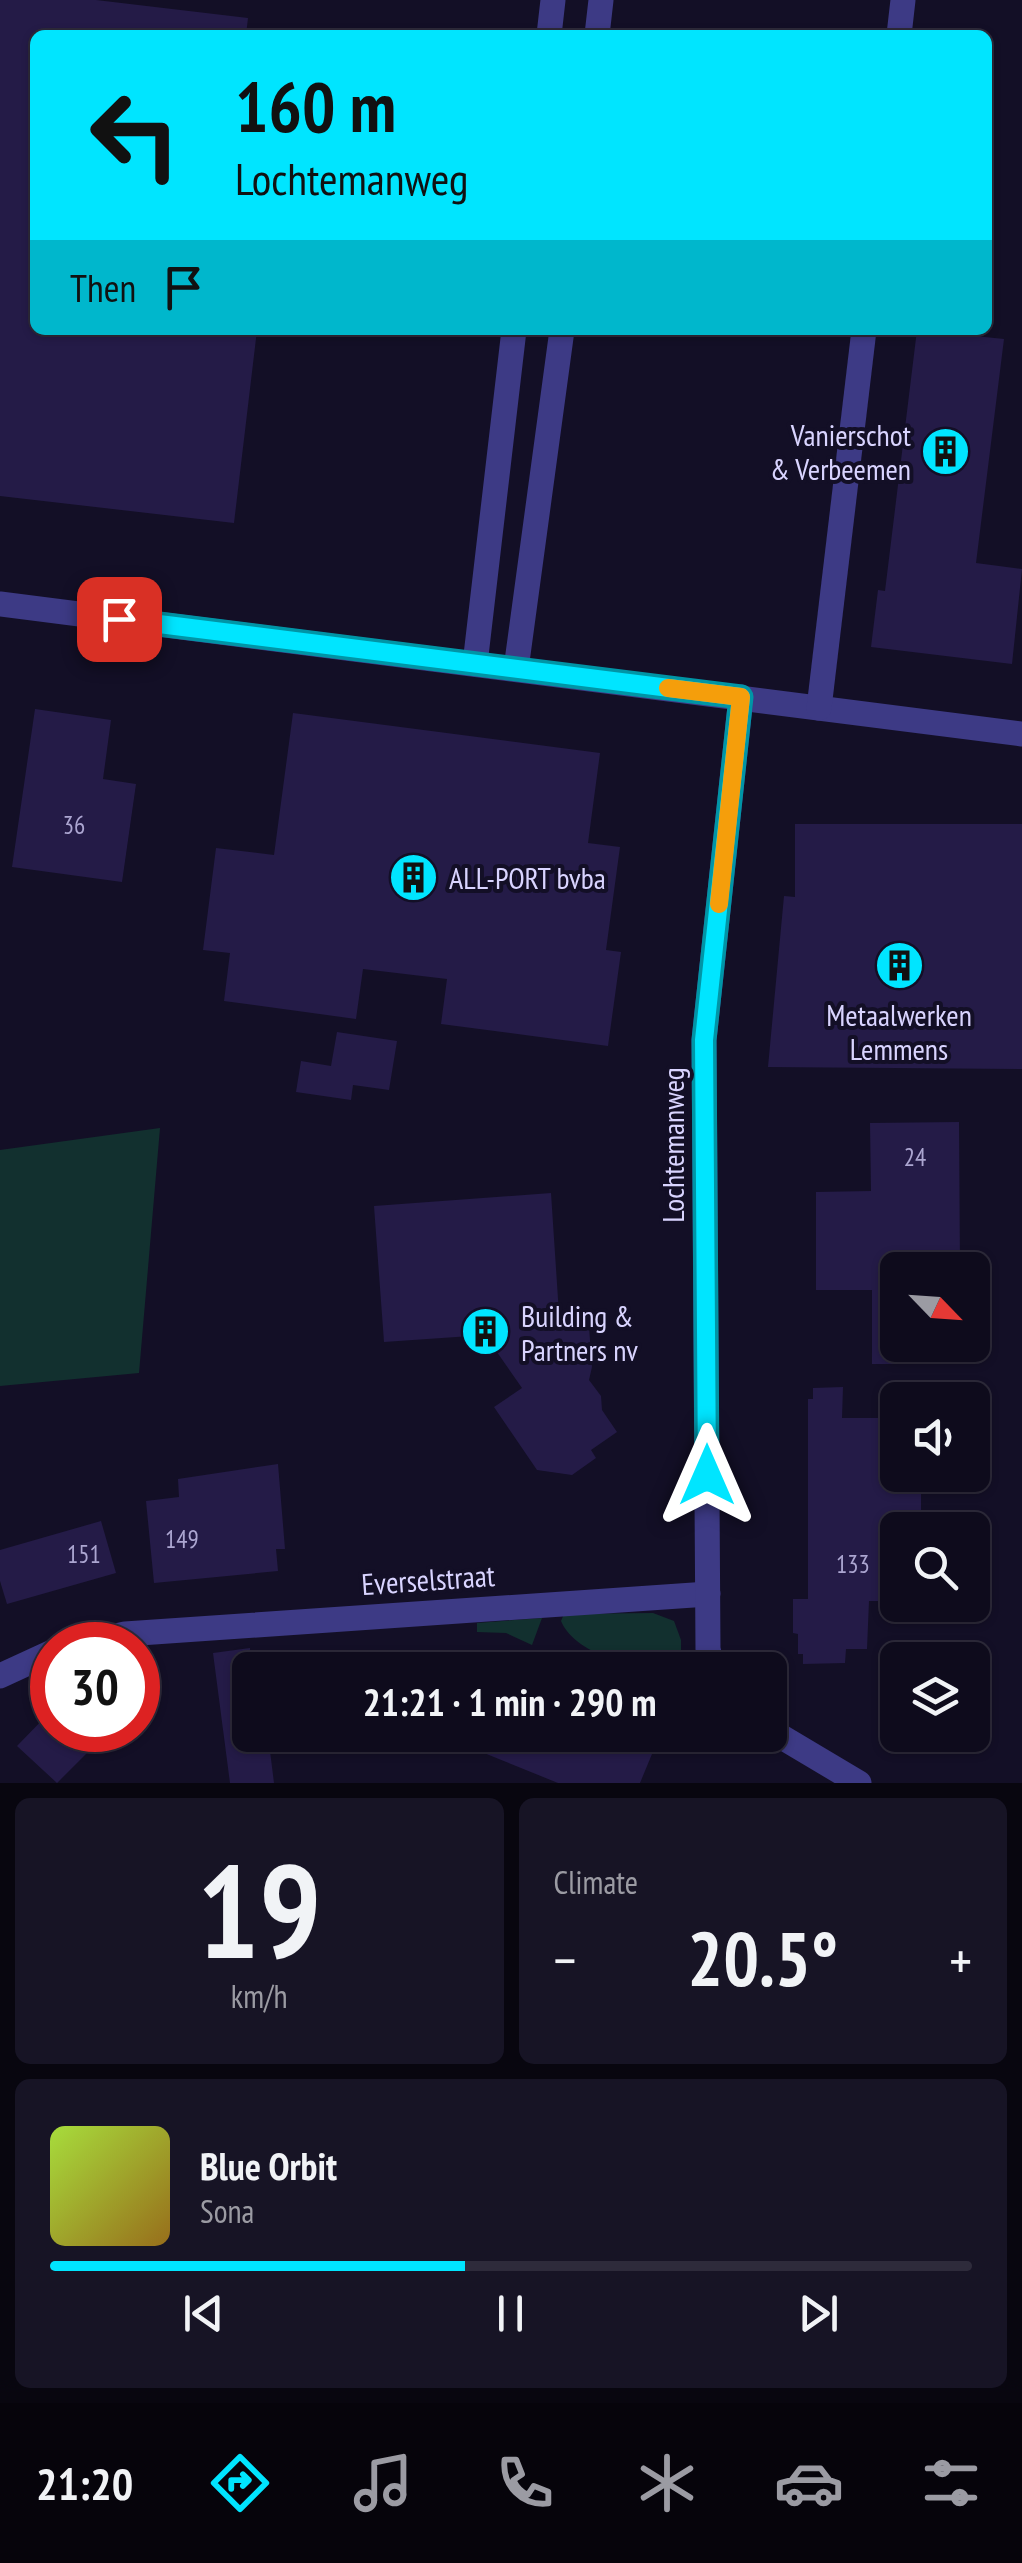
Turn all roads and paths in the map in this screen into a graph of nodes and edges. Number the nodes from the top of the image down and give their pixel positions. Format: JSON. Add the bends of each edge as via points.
{"nodes":[{"id":1,"x":553,"y":0,"type":"edge"},
{"id":2,"x":601,"y":0,"type":"edge"},
{"id":3,"x":902,"y":0,"type":"edge"},
{"id":4,"x":550,"y":30,"type":"edge"},
{"id":5,"x":598,"y":30,"type":"edge"},
{"id":6,"x":899,"y":30,"type":"edge"},
{"id":7,"x":513,"y":335,"type":"edge"},
{"id":8,"x":561,"y":335,"type":"edge"},
{"id":9,"x":863,"y":335,"type":"edge"},
{"id":10,"x":0,"y":604,"type":"edge"},
{"id":11,"x":475,"y":664,"type":"junction"},
{"id":12,"x":516,"y":669,"type":"junction"},
{"id":13,"x":741,"y":697,"type":"junction"},
{"id":14,"x":819,"y":708,"type":"junction"},
{"id":15,"x":1022,"y":734,"type":"edge"},
{"id":16,"x":708,"y":1594,"type":"junction"},
{"id":17,"x":160,"y":1632,"type":"edge"},
{"id":18,"x":709,"y":1652,"type":"edge"},
{"id":19,"x":30,"y":1662,"type":"edge"},
{"id":20,"x":0,"y":1676,"type":"edge"},
{"id":21,"x":787,"y":1740,"type":"edge"},
{"id":22,"x":859,"y":1783,"type":"edge"}],
"edges":[{"from":1,"to":4,"type":"street"},
{"from":2,"to":5,"type":"street"},
{"from":3,"to":6,"type":"street"},
{"from":7,"to":11,"type":"street"},
{"from":8,"to":12,"type":"street"},
{"from":9,"to":14,"type":"street"},
{"from":10,"to":11,"type":"street"},
{"from":11,"to":12,"type":"street"},
{"from":12,"to":13,"type":"street"},
{"from":13,"to":14,"type":"street"},
{"from":13,"to":16,"type":"street","name":"Lochtemanweg","via":[[704,1040]]},
{"from":14,"to":15,"type":"street"},
{"from":16,"to":17,"type":"street","name":"Everselstraat"},
{"from":16,"to":18,"type":"street"},
{"from":19,"to":20,"type":"street"},
{"from":21,"to":22,"type":"street"}]}
